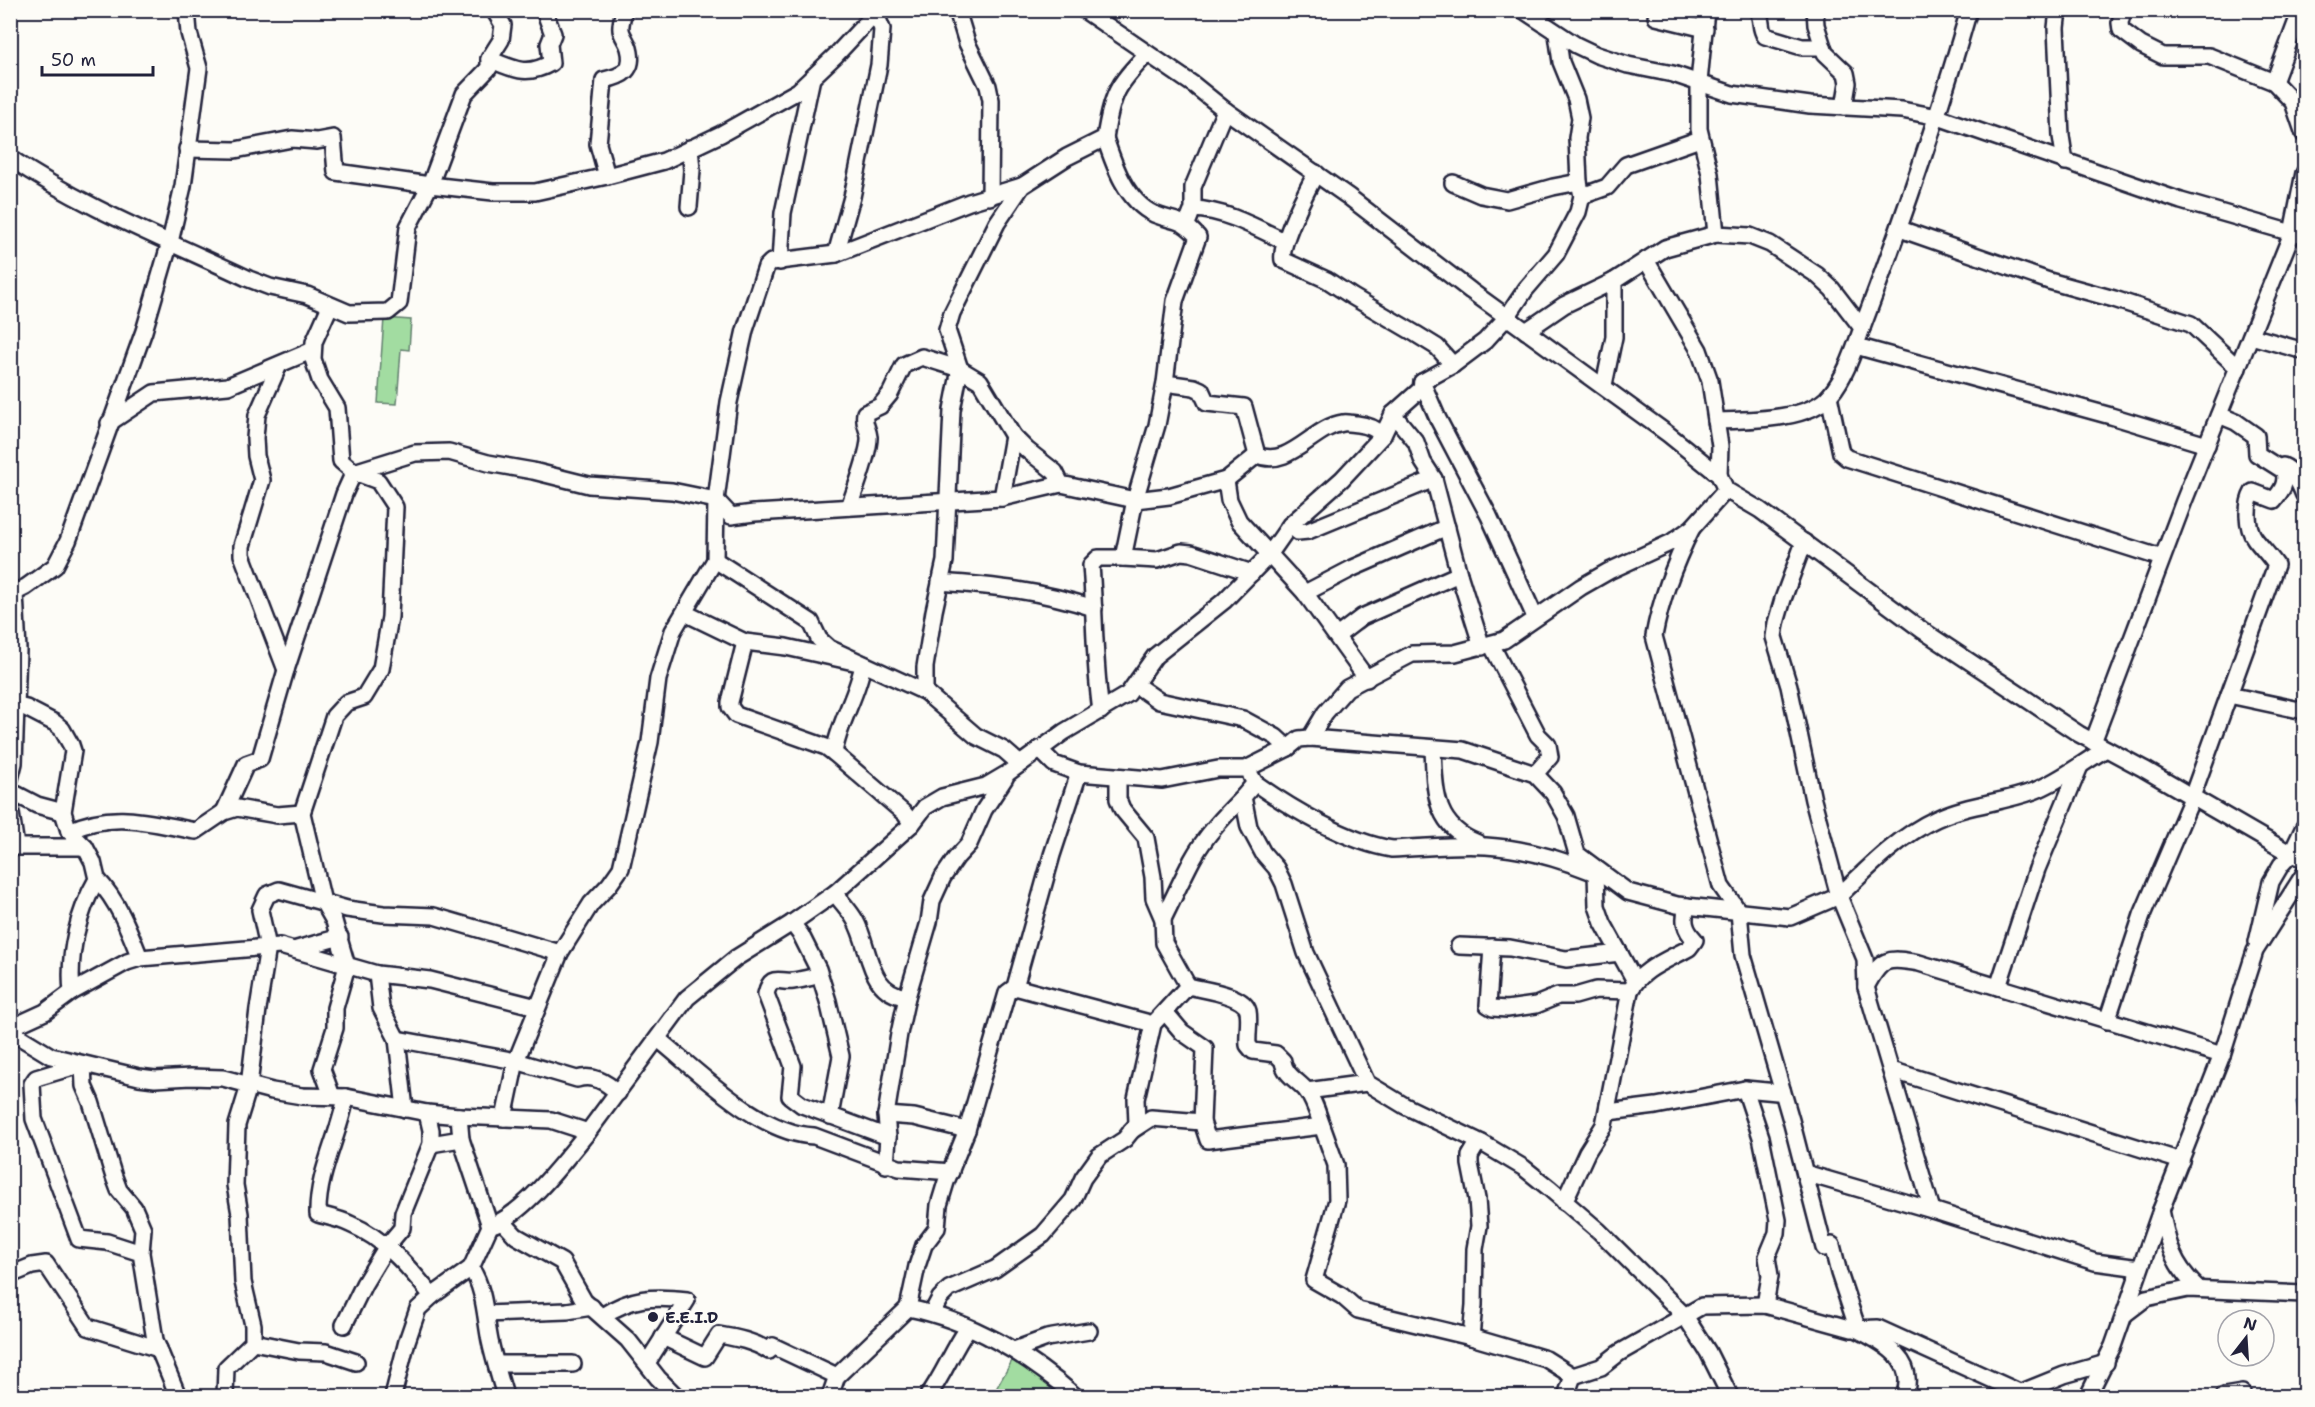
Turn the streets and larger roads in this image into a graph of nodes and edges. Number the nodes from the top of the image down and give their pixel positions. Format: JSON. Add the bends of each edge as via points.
{"nodes":[{"id":1,"x":187,"y":10,"type":"edge"},
{"id":2,"x":494,"y":10,"type":"edge"},
{"id":3,"x":544,"y":10,"type":"edge"},
{"id":4,"x":624,"y":10,"type":"edge"},
{"id":5,"x":957,"y":10,"type":"edge"},
{"id":6,"x":1084,"y":10,"type":"edge"},
{"id":7,"x":1523,"y":10,"type":"edge"},
{"id":8,"x":1757,"y":10,"type":"edge"},
{"id":9,"x":1815,"y":10,"type":"edge"},
{"id":10,"x":1969,"y":10,"type":"edge"},
{"id":11,"x":2058,"y":10,"type":"edge"},
{"id":12,"x":2123,"y":10,"type":"edge"},
{"id":13,"x":2301,"y":10,"type":"edge"},
{"id":14,"x":877,"y":12,"type":"edge"},
{"id":15,"x":1656,"y":17,"type":"dead end"},
{"id":16,"x":1708,"y":18,"type":"edge"},
{"id":17,"x":1557,"y":34,"type":"junction"},
{"id":18,"x":1822,"y":47,"type":"junction"},
{"id":19,"x":1147,"y":54,"type":"junction"},
{"id":20,"x":489,"y":59,"type":"junction"},
{"id":21,"x":812,"y":78,"type":"junction"},
{"id":22,"x":1699,"y":82,"type":"junction"},
{"id":23,"x":2274,"y":82,"type":"junction"},
{"id":24,"x":1844,"y":107,"type":"junction"},
{"id":25,"x":1225,"y":110,"type":"junction"},
{"id":26,"x":1938,"y":117,"type":"junction"},
{"id":27,"x":2304,"y":134,"type":"edge"},
{"id":28,"x":1105,"y":138,"type":"junction"},
{"id":29,"x":1700,"y":139,"type":"junction"},
{"id":30,"x":690,"y":148,"type":"junction"},
{"id":31,"x":187,"y":149,"type":"junction"},
{"id":32,"x":10,"y":158,"type":"edge"},
{"id":33,"x":2066,"y":162,"type":"junction"},
{"id":34,"x":2304,"y":173,"type":"edge"},
{"id":35,"x":1316,"y":174,"type":"junction"},
{"id":36,"x":608,"y":176,"type":"junction"},
{"id":37,"x":1454,"y":183,"type":"dead end"},
{"id":38,"x":430,"y":185,"type":"junction"},
{"id":39,"x":1022,"y":186,"type":"junction"},
{"id":40,"x":1581,"y":189,"type":"junction"},
{"id":41,"x":990,"y":197,"type":"junction"},
{"id":42,"x":689,"y":207,"type":"dead end"},
{"id":43,"x":1193,"y":209,"type":"junction"},
{"id":44,"x":1187,"y":224,"type":"junction"},
{"id":45,"x":1900,"y":229,"type":"junction"},
{"id":46,"x":1716,"y":234,"type":"junction"},
{"id":47,"x":2298,"y":234,"type":"edge"},
{"id":48,"x":1284,"y":241,"type":"junction"},
{"id":49,"x":170,"y":242,"type":"junction"},
{"id":50,"x":836,"y":255,"type":"junction"},
{"id":51,"x":1646,"y":260,"type":"junction"},
{"id":52,"x":780,"y":262,"type":"junction"},
{"id":53,"x":1614,"y":281,"type":"junction"},
{"id":54,"x":330,"y":306,"type":"junction"},
{"id":55,"x":1507,"y":317,"type":"junction"},
{"id":56,"x":1862,"y":328,"type":"junction"},
{"id":57,"x":1526,"y":331,"type":"junction"},
{"id":58,"x":2252,"y":336,"type":"junction"},
{"id":59,"x":1856,"y":346,"type":"junction"},
{"id":60,"x":314,"y":350,"type":"junction"},
{"id":61,"x":2304,"y":351,"type":"edge"},
{"id":62,"x":279,"y":365,"type":"junction"},
{"id":63,"x":1453,"y":365,"type":"junction"},
{"id":64,"x":2238,"y":368,"type":"junction"},
{"id":65,"x":960,"y":369,"type":"junction"},
{"id":66,"x":1422,"y":382,"type":"junction"},
{"id":67,"x":1165,"y":383,"type":"junction"},
{"id":68,"x":1604,"y":385,"type":"junction"},
{"id":69,"x":1829,"y":396,"type":"junction"},
{"id":70,"x":1393,"y":414,"type":"junction"},
{"id":71,"x":2219,"y":415,"type":"junction"},
{"id":72,"x":1716,"y":421,"type":"junction"},
{"id":73,"x":110,"y":423,"type":"junction"},
{"id":74,"x":1383,"y":435,"type":"junction"},
{"id":75,"x":1013,"y":436,"type":"junction"},
{"id":76,"x":2207,"y":445,"type":"junction"},
{"id":77,"x":1257,"y":455,"type":"junction"},
{"id":78,"x":2266,"y":460,"type":"junction"},
{"id":79,"x":354,"y":472,"type":"junction"},
{"id":80,"x":1719,"y":476,"type":"junction"},
{"id":81,"x":1434,"y":479,"type":"junction"},
{"id":82,"x":1226,"y":480,"type":"junction"},
{"id":83,"x":1061,"y":484,"type":"junction"},
{"id":84,"x":1726,"y":490,"type":"junction"},
{"id":85,"x":2304,"y":495,"type":"edge"},
{"id":86,"x":1002,"y":498,"type":"junction"},
{"id":87,"x":716,"y":500,"type":"junction"},
{"id":88,"x":1135,"y":500,"type":"junction"},
{"id":89,"x":948,"y":501,"type":"junction"},
{"id":90,"x":849,"y":507,"type":"junction"},
{"id":91,"x":1290,"y":525,"type":"junction"},
{"id":92,"x":1447,"y":527,"type":"junction"},
{"id":93,"x":1692,"y":528,"type":"junction"},
{"id":94,"x":1804,"y":543,"type":"junction"},
{"id":95,"x":1269,"y":555,"type":"junction"},
{"id":96,"x":1123,"y":558,"type":"junction"},
{"id":97,"x":2162,"y":558,"type":"junction"},
{"id":98,"x":715,"y":560,"type":"junction"},
{"id":99,"x":1252,"y":573,"type":"junction"},
{"id":100,"x":1459,"y":574,"type":"junction"},
{"id":101,"x":940,"y":582,"type":"junction"},
{"id":102,"x":1305,"y":593,"type":"junction"},
{"id":103,"x":13,"y":594,"type":"edge"},
{"id":104,"x":1094,"y":608,"type":"junction"},
{"id":105,"x":685,"y":613,"type":"junction"},
{"id":106,"x":1535,"y":617,"type":"junction"},
{"id":107,"x":1337,"y":636,"type":"junction"},
{"id":108,"x":745,"y":642,"type":"junction"},
{"id":109,"x":1486,"y":646,"type":"junction"},
{"id":110,"x":863,"y":664,"type":"junction"},
{"id":111,"x":286,"y":670,"type":"junction"},
{"id":112,"x":1366,"y":679,"type":"junction"},
{"id":113,"x":1136,"y":685,"type":"junction"},
{"id":114,"x":925,"y":692,"type":"junction"},
{"id":115,"x":2229,"y":695,"type":"junction"},
{"id":116,"x":13,"y":705,"type":"edge"},
{"id":117,"x":1101,"y":711,"type":"junction"},
{"id":118,"x":2304,"y":711,"type":"edge"},
{"id":119,"x":1310,"y":738,"type":"junction"},
{"id":120,"x":2099,"y":746,"type":"junction"},
{"id":121,"x":1288,"y":748,"type":"junction"},
{"id":122,"x":1039,"y":749,"type":"junction"},
{"id":123,"x":1433,"y":749,"type":"junction"},
{"id":124,"x":834,"y":753,"type":"junction"},
{"id":125,"x":2081,"y":763,"type":"junction"},
{"id":126,"x":1014,"y":769,"type":"junction"},
{"id":127,"x":1246,"y":769,"type":"junction"},
{"id":128,"x":1079,"y":773,"type":"junction"},
{"id":129,"x":1536,"y":774,"type":"junction"},
{"id":130,"x":1118,"y":778,"type":"junction"},
{"id":131,"x":10,"y":779,"type":"edge"},
{"id":132,"x":1255,"y":783,"type":"junction"},
{"id":133,"x":10,"y":791,"type":"edge"},
{"id":134,"x":1243,"y":797,"type":"junction"},
{"id":135,"x":2192,"y":797,"type":"junction"},
{"id":136,"x":10,"y":807,"type":"edge"},
{"id":137,"x":63,"y":812,"type":"junction"},
{"id":138,"x":224,"y":812,"type":"junction"},
{"id":139,"x":302,"y":813,"type":"junction"},
{"id":140,"x":912,"y":824,"type":"junction"},
{"id":141,"x":2304,"y":827,"type":"edge"},
{"id":142,"x":69,"y":831,"type":"junction"},
{"id":143,"x":1483,"y":845,"type":"junction"},
{"id":144,"x":13,"y":846,"type":"edge"},
{"id":145,"x":85,"y":847,"type":"junction"},
{"id":146,"x":2298,"y":857,"type":"edge"},
{"id":147,"x":1599,"y":874,"type":"junction"},
{"id":148,"x":2304,"y":874,"type":"edge"},
{"id":149,"x":97,"y":879,"type":"junction"},
{"id":150,"x":835,"y":893,"type":"junction"},
{"id":151,"x":1839,"y":896,"type":"junction"},
{"id":152,"x":323,"y":902,"type":"junction"},
{"id":153,"x":1688,"y":906,"type":"junction"},
{"id":154,"x":1739,"y":912,"type":"junction"},
{"id":155,"x":1163,"y":919,"type":"junction"},
{"id":156,"x":792,"y":923,"type":"junction"},
{"id":157,"x":340,"y":937,"type":"junction"},
{"id":158,"x":1459,"y":946,"type":"dead end"},
{"id":159,"x":268,"y":947,"type":"junction"},
{"id":160,"x":1492,"y":947,"type":"junction"},
{"id":161,"x":295,"y":949,"type":"junction"},
{"id":162,"x":2255,"y":951,"type":"junction"},
{"id":163,"x":560,"y":953,"type":"junction"},
{"id":164,"x":1620,"y":953,"type":"junction"},
{"id":165,"x":140,"y":958,"type":"junction"},
{"id":166,"x":347,"y":966,"type":"junction"},
{"id":167,"x":377,"y":974,"type":"junction"},
{"id":168,"x":819,"y":976,"type":"junction"},
{"id":169,"x":1188,"y":986,"type":"junction"},
{"id":170,"x":1632,"y":986,"type":"junction"},
{"id":171,"x":1015,"y":987,"type":"junction"},
{"id":172,"x":1866,"y":987,"type":"junction"},
{"id":173,"x":1998,"y":987,"type":"junction"},
{"id":174,"x":72,"y":992,"type":"junction"},
{"id":175,"x":907,"y":998,"type":"junction"},
{"id":176,"x":537,"y":1006,"type":"junction"},
{"id":177,"x":1165,"y":1012,"type":"junction"},
{"id":178,"x":2107,"y":1021,"type":"junction"},
{"id":179,"x":1153,"y":1024,"type":"junction"},
{"id":180,"x":10,"y":1030,"type":"edge"},
{"id":181,"x":397,"y":1039,"type":"junction"},
{"id":182,"x":657,"y":1039,"type":"junction"},
{"id":183,"x":2222,"y":1055,"type":"junction"},
{"id":184,"x":516,"y":1061,"type":"junction"},
{"id":185,"x":83,"y":1064,"type":"junction"},
{"id":186,"x":1891,"y":1070,"type":"junction"},
{"id":187,"x":1367,"y":1083,"type":"junction"},
{"id":188,"x":249,"y":1086,"type":"junction"},
{"id":189,"x":1745,"y":1089,"type":"junction"},
{"id":190,"x":1782,"y":1090,"type":"junction"},
{"id":191,"x":1307,"y":1091,"type":"junction"},
{"id":192,"x":618,"y":1093,"type":"junction"},
{"id":193,"x":339,"y":1097,"type":"junction"},
{"id":194,"x":405,"y":1109,"type":"junction"},
{"id":195,"x":1608,"y":1112,"type":"junction"},
{"id":196,"x":427,"y":1113,"type":"junction"},
{"id":197,"x":886,"y":1114,"type":"junction"},
{"id":198,"x":459,"y":1116,"type":"junction"},
{"id":199,"x":830,"y":1116,"type":"junction"},
{"id":200,"x":504,"y":1118,"type":"junction"},
{"id":201,"x":1202,"y":1122,"type":"junction"},
{"id":202,"x":1322,"y":1126,"type":"junction"},
{"id":203,"x":967,"y":1130,"type":"junction"},
{"id":204,"x":1131,"y":1131,"type":"junction"},
{"id":205,"x":588,"y":1132,"type":"junction"},
{"id":206,"x":888,"y":1137,"type":"junction"},
{"id":207,"x":461,"y":1139,"type":"junction"},
{"id":208,"x":1482,"y":1143,"type":"junction"},
{"id":209,"x":431,"y":1144,"type":"junction"},
{"id":210,"x":2181,"y":1161,"type":"junction"},
{"id":211,"x":886,"y":1165,"type":"junction"},
{"id":212,"x":951,"y":1172,"type":"junction"},
{"id":213,"x":1805,"y":1173,"type":"junction"},
{"id":214,"x":1564,"y":1202,"type":"junction"},
{"id":215,"x":2161,"y":1209,"type":"junction"},
{"id":216,"x":1932,"y":1210,"type":"junction"},
{"id":217,"x":496,"y":1223,"type":"junction"},
{"id":218,"x":387,"y":1246,"type":"junction"},
{"id":219,"x":141,"y":1253,"type":"junction"},
{"id":220,"x":471,"y":1268,"type":"junction"},
{"id":221,"x":2140,"y":1268,"type":"junction"},
{"id":222,"x":10,"y":1275,"type":"edge"},
{"id":223,"x":2199,"y":1289,"type":"junction"},
{"id":224,"x":2304,"y":1294,"type":"edge"},
{"id":225,"x":432,"y":1296,"type":"junction"},
{"id":226,"x":1765,"y":1305,"type":"junction"},
{"id":227,"x":908,"y":1308,"type":"junction"},
{"id":228,"x":597,"y":1312,"type":"junction"},
{"id":229,"x":932,"y":1313,"type":"junction"},
{"id":230,"x":486,"y":1314,"type":"junction"},
{"id":231,"x":2125,"y":1314,"type":"junction"},
{"id":232,"x":1685,"y":1316,"type":"junction"},
{"id":233,"x":344,"y":1325,"type":"dead end"},
{"id":234,"x":968,"y":1328,"type":"junction"},
{"id":235,"x":1858,"y":1330,"type":"junction"},
{"id":236,"x":1089,"y":1331,"type":"dead end"},
{"id":237,"x":1471,"y":1336,"type":"junction"},
{"id":238,"x":663,"y":1337,"type":"junction"},
{"id":239,"x":253,"y":1342,"type":"junction"},
{"id":240,"x":159,"y":1349,"type":"junction"},
{"id":241,"x":1014,"y":1350,"type":"junction"},
{"id":242,"x":356,"y":1362,"type":"dead end"},
{"id":243,"x":647,"y":1363,"type":"junction"},
{"id":244,"x":496,"y":1364,"type":"junction"},
{"id":245,"x":573,"y":1364,"type":"dead end"},
{"id":246,"x":2106,"y":1364,"type":"junction"},
{"id":247,"x":837,"y":1376,"type":"junction"},
{"id":248,"x":1574,"y":1376,"type":"junction"},
{"id":249,"x":2025,"y":1394,"type":"edge"},
{"id":250,"x":178,"y":1396,"type":"edge"},
{"id":251,"x":225,"y":1396,"type":"edge"},
{"id":252,"x":393,"y":1396,"type":"edge"},
{"id":253,"x":505,"y":1396,"type":"edge"},
{"id":254,"x":676,"y":1396,"type":"edge"},
{"id":255,"x":830,"y":1396,"type":"edge"},
{"id":256,"x":928,"y":1396,"type":"edge"},
{"id":257,"x":1075,"y":1396,"type":"edge"},
{"id":258,"x":1566,"y":1396,"type":"edge"},
{"id":259,"x":1730,"y":1396,"type":"edge"},
{"id":260,"x":1904,"y":1396,"type":"edge"},
{"id":261,"x":2005,"y":1396,"type":"edge"},
{"id":262,"x":2088,"y":1396,"type":"edge"},
{"id":263,"x":2224,"y":1396,"type":"edge"},
{"id":264,"x":2242,"y":1396,"type":"edge"}],
"edges":[{"from":1,"to":31,"type":"street","via":[[199,68]]},
{"from":2,"to":20,"type":"street","via":[[503,25],[501,40]]},
{"from":3,"to":20,"type":"street","via":[[553,34],[549,44],[551,63],[536,72],[513,69]]},
{"from":4,"to":36,"type":"street","via":[[621,28],[629,48],[629,64],[624,73],[604,80],[600,114],[598,144]]},
{"from":5,"to":41,"type":"street","via":[[991,100]]},
{"from":6,"to":19,"type":"street"},
{"from":7,"to":17,"type":"street"},
{"from":8,"to":18,"type":"street","via":[[1765,36]]},
{"from":9,"to":18,"type":"street"},
{"from":10,"to":26,"type":"street"},
{"from":11,"to":33,"type":"street","via":[[2061,136]]},
{"from":12,"to":23,"type":"street","via":[[2121,30],[2148,49],[2163,56],[2209,56]]},
{"from":13,"to":23,"type":"street"},
{"from":14,"to":21,"type":"street"},
{"from":14,"to":50,"type":"street","via":[[882,29],[879,64]]},
{"from":15,"to":16,"type":"street"},
{"from":16,"to":22,"type":"street"},
{"from":17,"to":22,"type":"street","via":[[1607,58]]},
{"from":17,"to":40,"type":"street","via":[[1561,62],[1581,118],[1577,138]]},
{"from":18,"to":24,"type":"street","via":[[1846,73]]},
{"from":19,"to":25,"type":"street"},
{"from":19,"to":28,"type":"street","via":[[1115,92]]},
{"from":20,"to":38,"type":"street","via":[[489,68],[464,94]]},
{"from":21,"to":30,"type":"street","via":[[798,91]]},
{"from":21,"to":52,"type":"street","via":[[783,213]]},
{"from":22,"to":24,"type":"street","via":[[1754,98]]},
{"from":22,"to":29,"type":"street"},
{"from":23,"to":27,"type":"street","via":[[2293,102]]},
{"from":24,"to":26,"type":"street","via":[[1902,110]]},
{"from":25,"to":35,"type":"street"},
{"from":25,"to":43,"type":"street","via":[[1193,188]]},
{"from":26,"to":33,"type":"street"},
{"from":26,"to":45,"type":"street"},
{"from":28,"to":39,"type":"street"},
{"from":28,"to":44,"type":"street","via":[[1114,164],[1134,199],[1155,214]]},
{"from":29,"to":40,"type":"street","via":[[1626,165],[1607,187]]},
{"from":29,"to":46,"type":"street","via":[[1710,174]]},
{"from":30,"to":36,"type":"street","via":[[664,161]]},
{"from":30,"to":42,"type":"street"},
{"from":31,"to":38,"type":"street","via":[[235,150],[292,139],[333,138],[336,172]]},
{"from":31,"to":49,"type":"street"},
{"from":32,"to":49,"type":"street","via":[[41,179]]},
{"from":33,"to":47,"type":"street","via":[[2181,201]]},
{"from":34,"to":47,"type":"street"},
{"from":35,"to":48,"type":"street"},
{"from":35,"to":55,"type":"street"},
{"from":36,"to":38,"type":"street","via":[[535,192]]},
{"from":37,"to":40,"type":"street","via":[[1481,195],[1507,200],[1553,187]]},
{"from":38,"to":54,"type":"street","via":[[408,227],[399,303],[388,312],[349,313]]},
{"from":39,"to":41,"type":"street"},
{"from":39,"to":65,"type":"street","via":[[984,246],[952,313],[947,330]]},
{"from":40,"to":55,"type":"street","via":[[1578,213],[1556,254]]},
{"from":41,"to":50,"type":"street"},
{"from":43,"to":44,"type":"street"},
{"from":43,"to":48,"type":"street","via":[[1241,221]]},
{"from":44,"to":67,"type":"street","via":[[1198,237],[1175,301]]},
{"from":45,"to":56,"type":"street"},
{"from":45,"to":64,"type":"street","via":[[2049,281],[2191,324]]},
{"from":46,"to":51,"type":"street","via":[[1665,248]]},
{"from":46,"to":56,"type":"street","via":[[1750,236],[1770,244],[1833,289]]},
{"from":47,"to":58,"type":"street"},
{"from":48,"to":63,"type":"street","via":[[1282,260],[1327,280],[1416,333],[1437,347]]},
{"from":49,"to":54,"type":"street","via":[[249,279],[307,295]]},
{"from":49,"to":73,"type":"street","via":[[144,332]]},
{"from":50,"to":52,"type":"street"},
{"from":51,"to":53,"type":"street"},
{"from":51,"to":72,"type":"street","via":[[1699,350],[1710,381]]},
{"from":52,"to":87,"type":"street","via":[[771,262],[766,267],[745,330],[729,402]]},
{"from":53,"to":57,"type":"street","via":[[1564,305]]},
{"from":53,"to":68,"type":"street","via":[[1614,337]]},
{"from":54,"to":60,"type":"street"},
{"from":55,"to":57,"type":"street"},
{"from":55,"to":63,"type":"street","via":[[1485,341]]},
{"from":56,"to":59,"type":"street"},
{"from":57,"to":68,"type":"street"},
{"from":58,"to":61,"type":"street"},
{"from":58,"to":64,"type":"street"},
{"from":59,"to":69,"type":"street"},
{"from":59,"to":76,"type":"street"},
{"from":60,"to":62,"type":"street"},
{"from":60,"to":79,"type":"street","via":[[320,380],[338,408],[341,461]]},
{"from":62,"to":73,"type":"street","via":[[228,386],[154,393]]},
{"from":62,"to":111,"type":"street","via":[[257,415],[256,456],[262,480],[242,546]]},
{"from":63,"to":66,"type":"street"},
{"from":64,"to":71,"type":"street"},
{"from":65,"to":75,"type":"street","via":[[980,381]]},
{"from":65,"to":89,"type":"street","via":[[952,410]]},
{"from":65,"to":90,"type":"street","via":[[922,357],[904,365],[890,394],[880,406],[865,414],[869,437]]},
{"from":66,"to":70,"type":"street","via":[[1421,389]]},
{"from":66,"to":106,"type":"street"},
{"from":67,"to":77,"type":"street","via":[[1201,390],[1207,403],[1244,407]]},
{"from":67,"to":88,"type":"street"},
{"from":68,"to":80,"type":"street"},
{"from":69,"to":72,"type":"street","via":[[1793,414]]},
{"from":69,"to":97,"type":"street","via":[[1841,453],[1847,458]]},
{"from":70,"to":74,"type":"street"},
{"from":70,"to":81,"type":"street","via":[[1416,442]]},
{"from":71,"to":76,"type":"street"},
{"from":71,"to":78,"type":"street","via":[[2256,436],[2258,454]]},
{"from":72,"to":80,"type":"street"},
{"from":73,"to":103,"type":"street","via":[[68,541],[55,566]]},
{"from":74,"to":77,"type":"street","via":[[1363,424],[1343,423],[1280,458]]},
{"from":74,"to":91,"type":"street","via":[[1342,479]]},
{"from":75,"to":83,"type":"street","via":[[1055,472]]},
{"from":75,"to":86,"type":"street"},
{"from":76,"to":97,"type":"street"},
{"from":77,"to":82,"type":"street"},
{"from":78,"to":85,"type":"street","via":[[2288,467]]},
{"from":78,"to":115,"type":"street","via":[[2284,471],[2286,481],[2274,500],[2253,492],[2248,517],[2253,537],[2276,565]]},
{"from":79,"to":87,"type":"street","via":[[415,453],[449,452],[589,485],[672,491]]},
{"from":79,"to":111,"type":"street"},
{"from":79,"to":139,"type":"street","via":[[378,481],[395,507],[390,616],[381,669],[364,697],[346,703],[334,716]]},
{"from":80,"to":84,"type":"street"},
{"from":81,"to":91,"type":"street","via":[[1308,531],[1298,532]]},
{"from":81,"to":92,"type":"street"},
{"from":82,"to":88,"type":"street","via":[[1169,496]]},
{"from":82,"to":95,"type":"street","via":[[1229,501],[1239,521]]},
{"from":83,"to":86,"type":"street"},
{"from":83,"to":88,"type":"street"},
{"from":84,"to":93,"type":"street"},
{"from":84,"to":94,"type":"street"},
{"from":86,"to":89,"type":"street"},
{"from":87,"to":90,"type":"street","via":[[731,516]]},
{"from":87,"to":98,"type":"street"},
{"from":88,"to":96,"type":"street"},
{"from":89,"to":90,"type":"street"},
{"from":89,"to":101,"type":"street"},
{"from":91,"to":95,"type":"street"},
{"from":92,"to":100,"type":"street"},
{"from":92,"to":102,"type":"street"},
{"from":93,"to":106,"type":"street","via":[[1596,578]]},
{"from":93,"to":154,"type":"street","via":[[1675,565],[1654,636],[1721,886]]},
{"from":94,"to":120,"type":"street","via":[[1922,630]]},
{"from":94,"to":151,"type":"street","via":[[1780,607],[1774,637]]},
{"from":95,"to":99,"type":"street"},
{"from":95,"to":102,"type":"street"},
{"from":96,"to":99,"type":"street","via":[[1157,560],[1180,552]]},
{"from":96,"to":104,"type":"street","via":[[1098,558],[1091,565]]},
{"from":97,"to":120,"type":"street"},
{"from":98,"to":105,"type":"street"},
{"from":98,"to":110,"type":"street","via":[[811,622],[819,639],[829,648]]},
{"from":99,"to":113,"type":"street","via":[[1224,601],[1155,656]]},
{"from":100,"to":107,"type":"street","via":[[1362,617]]},
{"from":100,"to":109,"type":"street"},
{"from":101,"to":104,"type":"street","via":[[1010,587]]},
{"from":101,"to":114,"type":"street","via":[[925,667]]},
{"from":102,"to":107,"type":"street"},
{"from":103,"to":116,"type":"street","via":[[18,650]]},
{"from":104,"to":117,"type":"street","via":[[1095,671]]},
{"from":105,"to":108,"type":"street"},
{"from":105,"to":163,"type":"street","via":[[674,631],[658,679],[650,742],[621,868],[591,903]]},
{"from":106,"to":109,"type":"street","via":[[1504,640]]},
{"from":107,"to":112,"type":"street"},
{"from":108,"to":110,"type":"street","via":[[786,646]]},
{"from":108,"to":124,"type":"street","via":[[730,702],[732,712]]},
{"from":109,"to":112,"type":"street","via":[[1455,653],[1412,654]]},
{"from":109,"to":129,"type":"street","via":[[1538,735],[1548,745],[1550,757]]},
{"from":110,"to":114,"type":"street"},
{"from":110,"to":124,"type":"street"},
{"from":111,"to":138,"type":"street","via":[[260,759],[246,764]]},
{"from":112,"to":119,"type":"street","via":[[1347,688],[1325,712]]},
{"from":113,"to":117,"type":"street"},
{"from":113,"to":121,"type":"street","via":[[1159,701],[1243,718]]},
{"from":114,"to":126,"type":"street","via":[[976,736],[1004,750]]},
{"from":115,"to":118,"type":"street"},
{"from":115,"to":135,"type":"street"},
{"from":116,"to":131,"type":"street","via":[[14,763]]},
{"from":116,"to":137,"type":"street","via":[[55,723],[71,745]]},
{"from":117,"to":122,"type":"street"},
{"from":119,"to":121,"type":"street"},
{"from":119,"to":123,"type":"street"},
{"from":120,"to":125,"type":"street"},
{"from":120,"to":135,"type":"street"},
{"from":121,"to":127,"type":"street"},
{"from":122,"to":126,"type":"street"},
{"from":122,"to":128,"type":"street","via":[[1054,764]]},
{"from":123,"to":129,"type":"street","via":[[1463,750]]},
{"from":123,"to":143,"type":"street","via":[[1439,807],[1463,838]]},
{"from":124,"to":140,"type":"street"},
{"from":125,"to":151,"type":"street","via":[[2062,778],[2033,792],[1968,806],[1935,820],[1894,846]]},
{"from":125,"to":173,"type":"street","via":[[2041,859]]},
{"from":126,"to":140,"type":"street","via":[[986,786],[942,797],[925,807]]},
{"from":126,"to":175,"type":"street","via":[[996,789],[969,844],[939,885]]},
{"from":127,"to":130,"type":"street","via":[[1218,769],[1162,780]]},
{"from":127,"to":132,"type":"street"},
{"from":128,"to":130,"type":"street"},
{"from":128,"to":171,"type":"street","via":[[1054,846]]},
{"from":129,"to":147,"type":"street","via":[[1566,816],[1577,854]]},
{"from":130,"to":155,"type":"street","via":[[1122,809],[1146,838],[1154,898]]},
{"from":132,"to":134,"type":"street"},
{"from":132,"to":143,"type":"street","via":[[1322,824],[1381,848]]},
{"from":133,"to":137,"type":"street","via":[[37,805]]},
{"from":134,"to":155,"type":"street","via":[[1206,839]]},
{"from":134,"to":187,"type":"street","via":[[1250,827],[1284,884],[1306,953]]},
{"from":135,"to":146,"type":"street"},
{"from":135,"to":178,"type":"street","via":[[2142,915]]},
{"from":136,"to":144,"type":"street"},
{"from":137,"to":142,"type":"street"},
{"from":138,"to":139,"type":"street","via":[[237,808]]},
{"from":138,"to":142,"type":"street","via":[[196,831],[142,820],[107,818]]},
{"from":139,"to":152,"type":"street"},
{"from":140,"to":150,"type":"street"},
{"from":141,"to":146,"type":"street"},
{"from":142,"to":145,"type":"street"},
{"from":143,"to":147,"type":"street","via":[[1528,851]]},
{"from":144,"to":145,"type":"street"},
{"from":145,"to":149,"type":"street"},
{"from":146,"to":162,"type":"street","via":[[2281,865],[2271,882]]},
{"from":147,"to":153,"type":"street","via":[[1628,892]]},
{"from":147,"to":164,"type":"street","via":[[1597,906]]},
{"from":148,"to":162,"type":"street"},
{"from":149,"to":165,"type":"street","via":[[125,920]]},
{"from":149,"to":174,"type":"street","via":[[85,903],[74,942]]},
{"from":150,"to":156,"type":"street"},
{"from":150,"to":175,"type":"street","via":[[855,919],[878,982],[894,996]]},
{"from":151,"to":154,"type":"street","via":[[1790,917]]},
{"from":151,"to":172,"type":"street","via":[[1864,959]]},
{"from":152,"to":157,"type":"street"},
{"from":152,"to":159,"type":"street","via":[[279,890],[267,896],[260,910]]},
{"from":152,"to":163,"type":"street","via":[[383,914],[434,916]]},
{"from":153,"to":154,"type":"street"},
{"from":153,"to":170,"type":"street","via":[[1684,917],[1687,932],[1695,940],[1689,948],[1647,971]]},
{"from":154,"to":190,"type":"street","via":[[1743,955]]},
{"from":155,"to":169,"type":"street","via":[[1164,943]]},
{"from":156,"to":168,"type":"street"},
{"from":156,"to":182,"type":"street","via":[[704,982]]},
{"from":157,"to":161,"type":"street"},
{"from":157,"to":166,"type":"street"},
{"from":158,"to":160,"type":"street"},
{"from":159,"to":161,"type":"street"},
{"from":159,"to":165,"type":"street"},
{"from":159,"to":188,"type":"street"},
{"from":160,"to":164,"type":"street","via":[[1566,959]]},
{"from":160,"to":170,"type":"street","via":[[1488,1005],[1493,1008],[1530,1006],[1558,996]]},
{"from":161,"to":166,"type":"street"},
{"from":162,"to":183,"type":"street"},
{"from":163,"to":176,"type":"street"},
{"from":164,"to":170,"type":"street"},
{"from":165,"to":174,"type":"street"},
{"from":166,"to":167,"type":"street"},
{"from":166,"to":193,"type":"street","via":[[322,1069]]},
{"from":167,"to":176,"type":"street","via":[[430,980]]},
{"from":167,"to":181,"type":"street","via":[[381,1008]]},
{"from":168,"to":199,"type":"street","via":[[841,1056]]},
{"from":168,"to":199,"type":"street","via":[[791,981],[776,979],[770,982],[766,994],[793,1066],[790,1096]]},
{"from":169,"to":177,"type":"street"},
{"from":169,"to":191,"type":"street","via":[[1241,1000],[1249,1015],[1248,1045],[1253,1051],[1276,1054],[1283,1060],[1284,1069]]},
{"from":170,"to":195,"type":"street"},
{"from":171,"to":179,"type":"street"},
{"from":171,"to":203,"type":"street","via":[[1007,993]]},
{"from":172,"to":173,"type":"street","via":[[1876,968],[1889,960],[1919,963]]},
{"from":172,"to":186,"type":"street"},
{"from":173,"to":178,"type":"street"},
{"from":174,"to":180,"type":"street"},
{"from":175,"to":197,"type":"street"},
{"from":176,"to":184,"type":"street"},
{"from":177,"to":179,"type":"street"},
{"from":177,"to":201,"type":"street","via":[[1182,1032],[1205,1048]]},
{"from":178,"to":183,"type":"street"},
{"from":179,"to":204,"type":"street","via":[[1136,1099],[1137,1124]]},
{"from":180,"to":185,"type":"street","via":[[51,1056]]},
{"from":181,"to":184,"type":"street"},
{"from":181,"to":194,"type":"street"},
{"from":182,"to":192,"type":"street"},
{"from":182,"to":211,"type":"street","via":[[716,1089],[757,1116],[787,1131],[814,1136]]},
{"from":183,"to":210,"type":"street"},
{"from":184,"to":192,"type":"street","via":[[578,1079],[591,1077]]},
{"from":184,"to":200,"type":"street"},
{"from":185,"to":188,"type":"street","via":[[139,1077],[211,1076]]},
{"from":185,"to":219,"type":"street","via":[[84,1086],[113,1174],[143,1229]]},
{"from":185,"to":219,"type":"street","via":[[36,1078],[32,1084],[34,1119],[79,1239],[107,1242]]},
{"from":186,"to":210,"type":"street"},
{"from":186,"to":216,"type":"street"},
{"from":187,"to":191,"type":"street"},
{"from":187,"to":208,"type":"street","via":[[1405,1107]]},
{"from":188,"to":193,"type":"street","via":[[302,1096]]},
{"from":188,"to":239,"type":"street","via":[[237,1125],[235,1185],[243,1282],[254,1325]]},
{"from":189,"to":190,"type":"street"},
{"from":189,"to":195,"type":"street"},
{"from":189,"to":226,"type":"street","via":[[1761,1137],[1778,1220],[1767,1257],[1770,1276]]},
{"from":190,"to":213,"type":"street"},
{"from":191,"to":202,"type":"street"},
{"from":192,"to":205,"type":"street"},
{"from":193,"to":194,"type":"street"},
{"from":193,"to":218,"type":"street","via":[[342,1120],[325,1171],[318,1214],[351,1224]]},
{"from":194,"to":196,"type":"street"},
{"from":195,"to":214,"type":"street"},
{"from":196,"to":198,"type":"street"},
{"from":196,"to":209,"type":"street"},
{"from":197,"to":203,"type":"street"},
{"from":197,"to":206,"type":"street"},
{"from":198,"to":200,"type":"street"},
{"from":198,"to":207,"type":"street"},
{"from":199,"to":206,"type":"street"},
{"from":200,"to":205,"type":"street","via":[[551,1120]]},
{"from":201,"to":202,"type":"street","via":[[1208,1140]]},
{"from":201,"to":204,"type":"street","via":[[1151,1118]]},
{"from":202,"to":237,"type":"street","via":[[1336,1165],[1337,1200],[1314,1280],[1358,1310]]},
{"from":203,"to":212,"type":"street"},
{"from":204,"to":229,"type":"street","via":[[1099,1156],[1073,1200],[1042,1235],[995,1269],[949,1290]]},
{"from":205,"to":217,"type":"street","via":[[509,1218]]},
{"from":206,"to":211,"type":"street"},
{"from":207,"to":209,"type":"street"},
{"from":207,"to":217,"type":"street"},
{"from":208,"to":214,"type":"street","via":[[1524,1168]]},
{"from":208,"to":237,"type":"street","via":[[1470,1156],[1479,1226]]},
{"from":209,"to":218,"type":"street","via":[[403,1213],[402,1228]]},
{"from":210,"to":215,"type":"street"},
{"from":211,"to":212,"type":"street"},
{"from":212,"to":227,"type":"street","via":[[939,1205],[937,1228],[924,1245],[917,1266]]},
{"from":213,"to":216,"type":"street"},
{"from":213,"to":235,"type":"street","via":[[1824,1248],[1832,1245]]},
{"from":214,"to":232,"type":"street"},
{"from":215,"to":221,"type":"street"},
{"from":215,"to":223,"type":"street","via":[[2176,1264]]},
{"from":216,"to":221,"type":"street","via":[[2095,1262]]},
{"from":217,"to":220,"type":"street"},
{"from":217,"to":228,"type":"street","via":[[562,1262],[584,1301]]},
{"from":218,"to":225,"type":"street"},
{"from":218,"to":233,"type":"street"},
{"from":219,"to":240,"type":"street"},
{"from":220,"to":225,"type":"street"},
{"from":220,"to":230,"type":"street"},
{"from":221,"to":231,"type":"street"},
{"from":222,"to":240,"type":"street","via":[[46,1264],[88,1327]]},
{"from":223,"to":224,"type":"street"},
{"from":223,"to":231,"type":"street","via":[[2146,1298]]},
{"from":225,"to":252,"type":"street","via":[[418,1309]]},
{"from":226,"to":232,"type":"street","via":[[1702,1306]]},
{"from":226,"to":235,"type":"street"},
{"from":227,"to":229,"type":"street"},
{"from":227,"to":247,"type":"street"},
{"from":228,"to":230,"type":"street"},
{"from":228,"to":238,"type":"street","via":[[639,1299],[687,1300]]},
{"from":228,"to":243,"type":"street"},
{"from":229,"to":234,"type":"street"},
{"from":230,"to":244,"type":"street"},
{"from":231,"to":246,"type":"street"},
{"from":232,"to":248,"type":"street","via":[[1601,1367]]},
{"from":232,"to":259,"type":"street"},
{"from":234,"to":241,"type":"street"},
{"from":234,"to":256,"type":"street"},
{"from":235,"to":249,"type":"street","via":[[1878,1328]]},
{"from":235,"to":260,"type":"street","via":[[1900,1358],[1906,1379]]},
{"from":236,"to":241,"type":"street","via":[[1047,1338]]},
{"from":237,"to":248,"type":"street","via":[[1546,1359]]},
{"from":238,"to":243,"type":"street"},
{"from":238,"to":247,"type":"street","via":[[705,1357],[719,1335],[757,1344],[769,1351],[773,1346]]},
{"from":239,"to":242,"type":"street","via":[[326,1352]]},
{"from":239,"to":251,"type":"street","via":[[226,1368]]},
{"from":240,"to":250,"type":"street"},
{"from":241,"to":257,"type":"street"},
{"from":243,"to":254,"type":"street"},
{"from":244,"to":245,"type":"street"},
{"from":244,"to":253,"type":"street"},
{"from":246,"to":249,"type":"street","via":[[2064,1375]]},
{"from":246,"to":262,"type":"street"},
{"from":247,"to":255,"type":"street"},
{"from":248,"to":258,"type":"street"},
{"from":249,"to":261,"type":"street"},
{"from":263,"to":264,"type":"street"}]}
